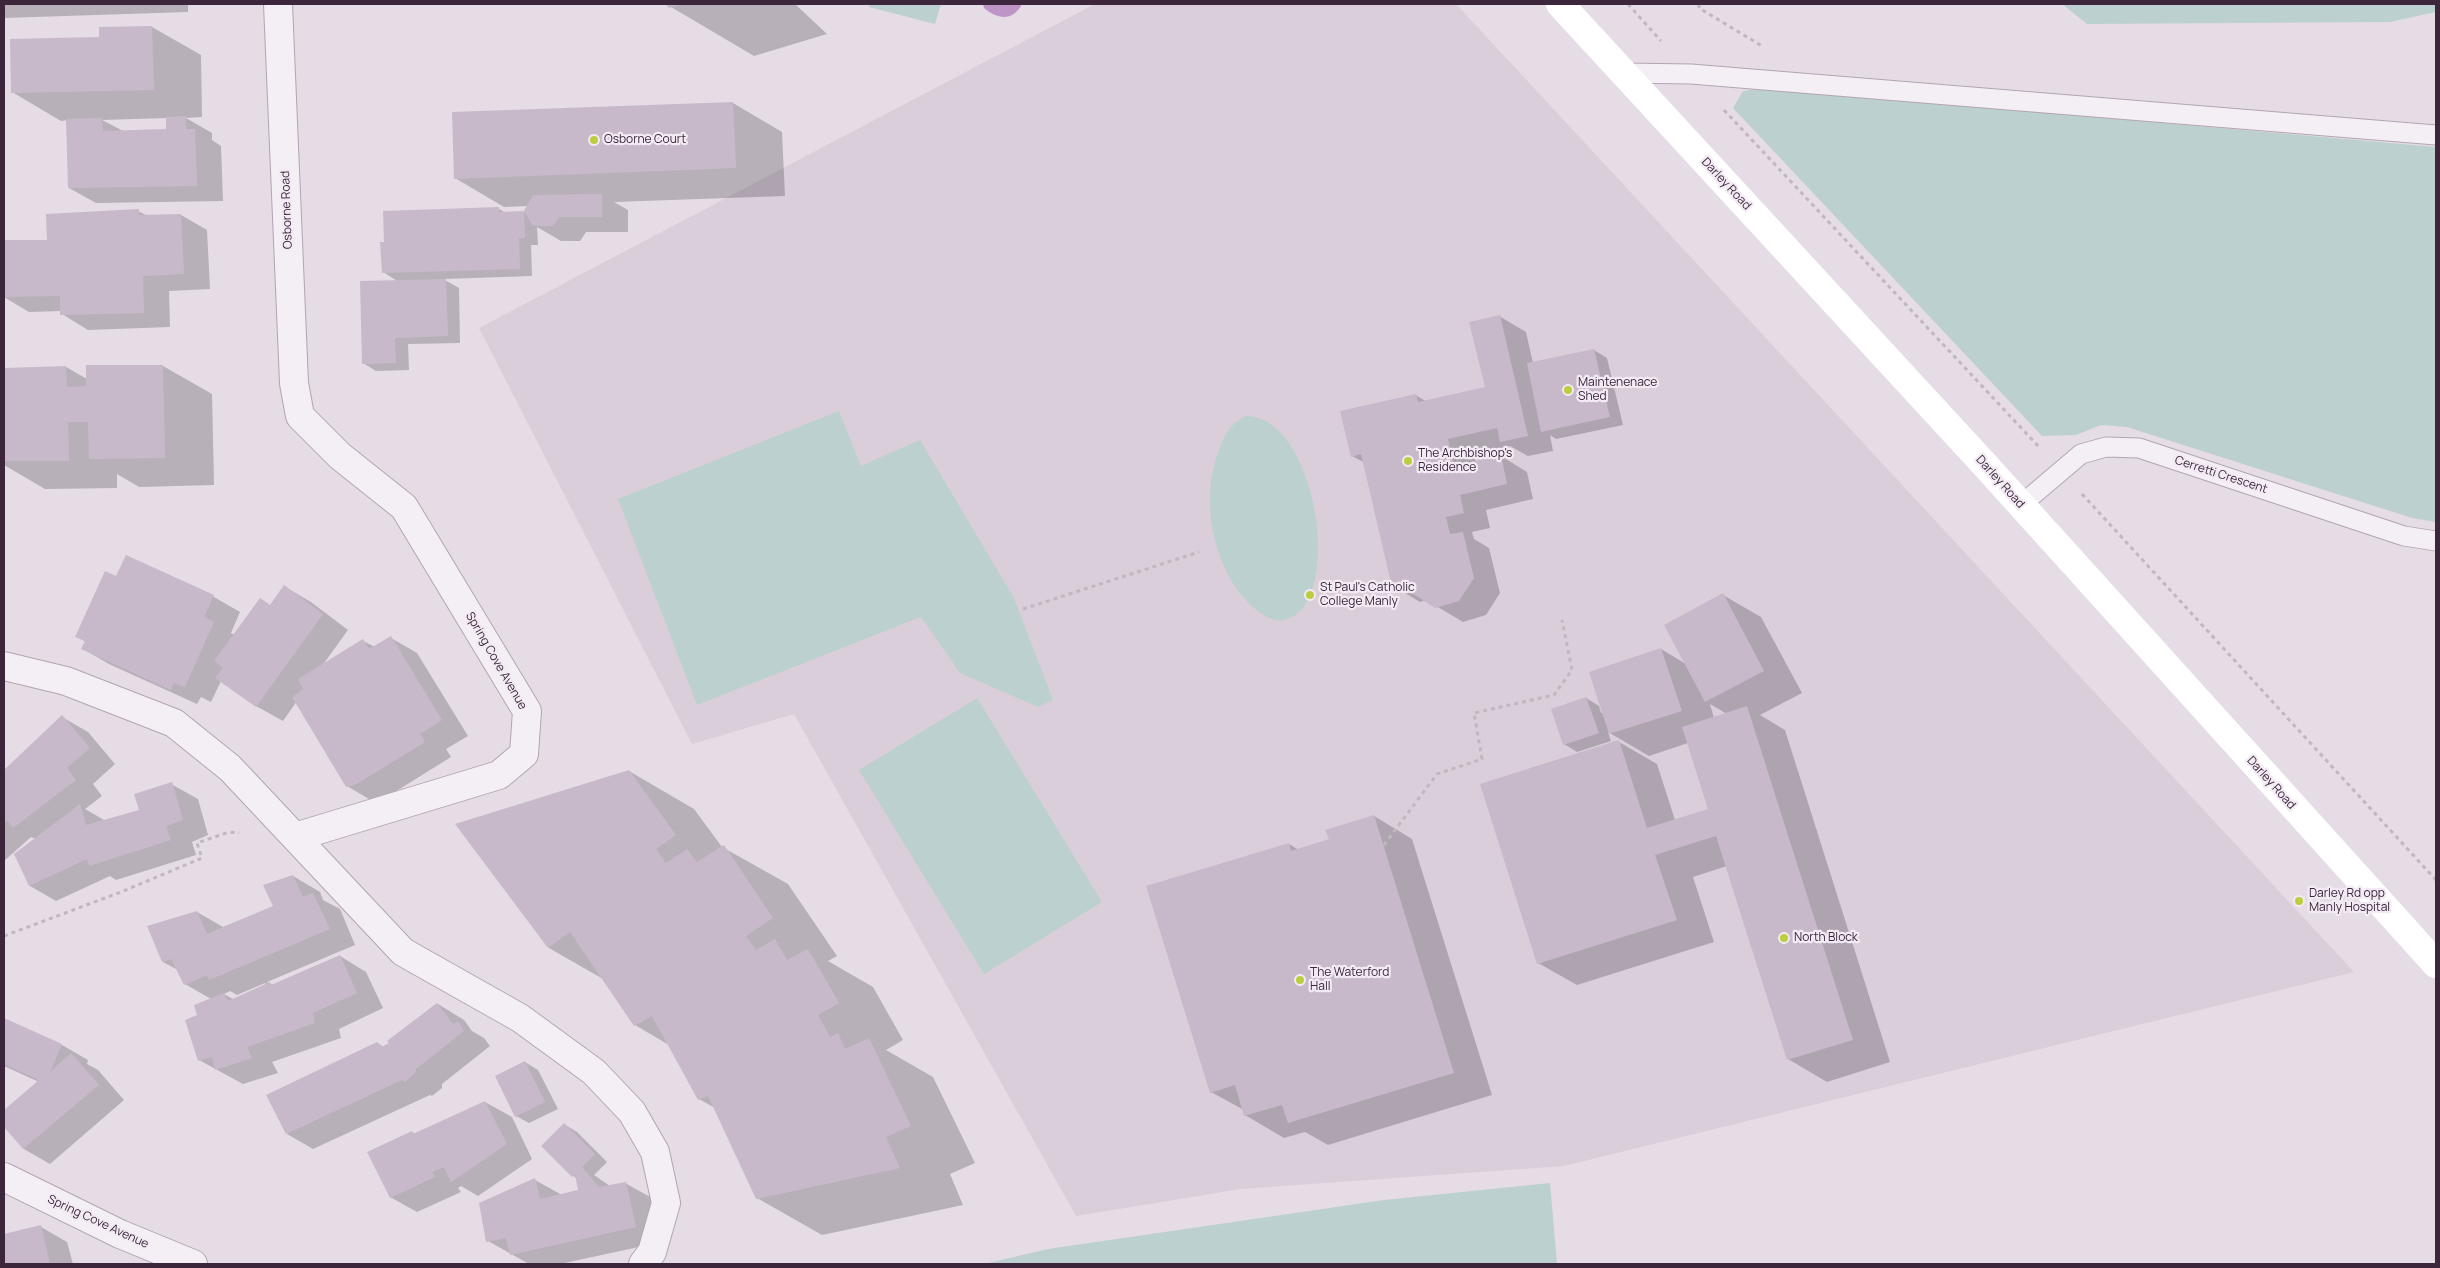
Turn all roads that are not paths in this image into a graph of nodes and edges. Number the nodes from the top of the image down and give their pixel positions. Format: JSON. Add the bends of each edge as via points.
{"nodes":[{"id":1,"x":278,"y":4,"type":"edge"},
{"id":2,"x":1560,"y":4,"type":"edge"},
{"id":3,"x":1624,"y":73,"type":"junction"},
{"id":4,"x":2436,"y":135,"type":"edge"},
{"id":5,"x":300,"y":416,"type":"joint"},
{"id":6,"x":2021,"y":505,"type":"junction"},
{"id":7,"x":2436,"y":541,"type":"edge"},
{"id":8,"x":4,"y":666,"type":"edge"},
{"id":9,"x":295,"y":837,"type":"junction"},
{"id":10,"x":2436,"y":964,"type":"edge"},
{"id":11,"x":4,"y":1177,"type":"edge"},
{"id":12,"x":193,"y":1264,"type":"edge"},
{"id":13,"x":643,"y":1264,"type":"edge"}],
"edges":[{"from":1,"to":5,"type":"street","name":"Osborne Road","via":[[294,383]]},
{"from":2,"to":3,"type":"street","name":"Darley Road"},
{"from":3,"to":4,"type":"lane","via":[[1783,81]]},
{"from":3,"to":6,"type":"street","name":"Darley Road"},
{"from":5,"to":9,"type":"street","name":"Spring Cove Avenue","via":[[340,456],[404,507],[527,711],[524,754],[499,775]]},
{"from":6,"to":7,"type":"lane","name":"Cerretti Crescent","via":[[2081,454],[2106,447],[2139,448],[2404,536]]},
{"from":6,"to":10,"type":"street","name":"Darley Road"},
{"from":8,"to":9,"type":"street","via":[[66,681],[174,723],[230,768]]},
{"from":9,"to":13,"type":"street","via":[[403,952],[520,1018],[594,1072],[632,1112],[655,1152],[666,1203],[652,1252]]},
{"from":11,"to":12,"type":"street","name":"Spring Cove Avenue","via":[[120,1234]]}]}
